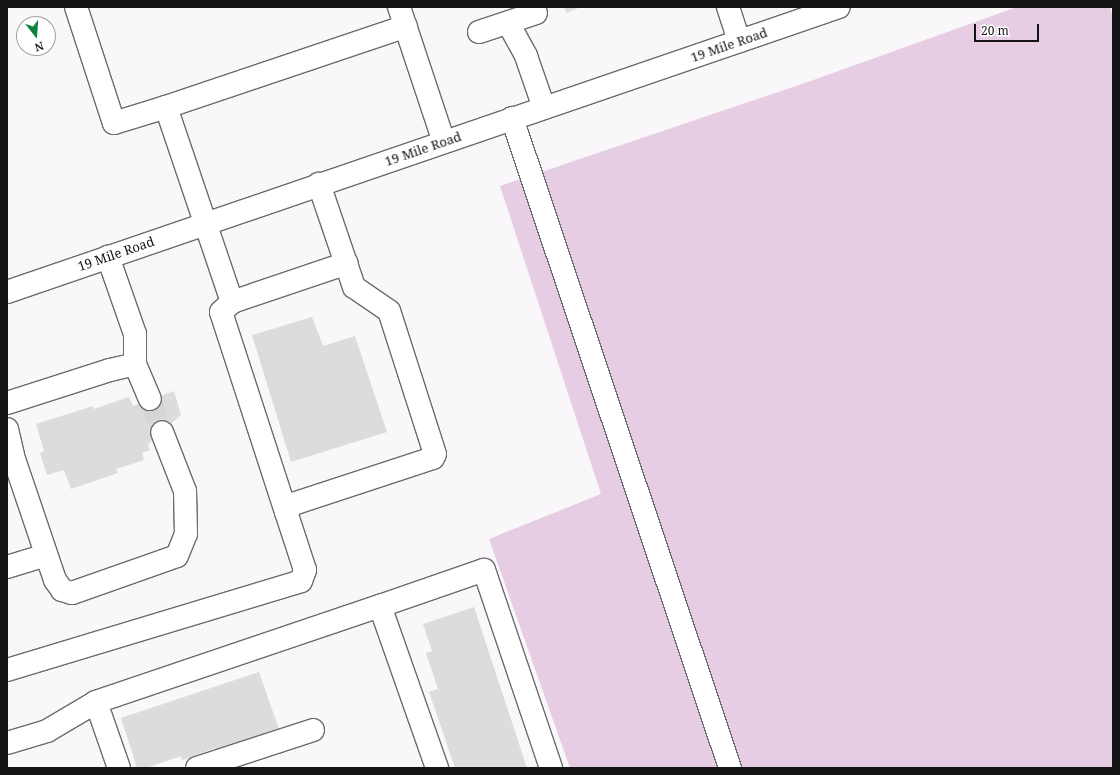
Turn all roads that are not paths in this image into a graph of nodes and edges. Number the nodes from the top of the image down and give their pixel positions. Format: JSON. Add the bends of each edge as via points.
{"nodes":[{"id":1,"x":76,"y":7,"type":"edge"},
{"id":2,"x":728,"y":7,"type":"edge"},
{"id":3,"x":839,"y":7,"type":"edge"},
{"id":4,"x":536,"y":13,"type":"dead end"},
{"id":5,"x":402,"y":16,"type":"edge"},
{"id":6,"x":508,"y":23,"type":"junction"},
{"id":7,"x":479,"y":32,"type":"dead end"},
{"id":8,"x":739,"y":41,"type":"junction"},
{"id":9,"x":166,"y":107,"type":"junction"},
{"id":10,"x":544,"y":108,"type":"junction"},
{"id":11,"x":512,"y":118,"type":"junction"},
{"id":12,"x":444,"y":142,"type":"junction"},
{"id":13,"x":319,"y":184,"type":"junction"},
{"id":14,"x":206,"y":223,"type":"junction"},
{"id":15,"x":108,"y":257,"type":"junction"},
{"id":16,"x":347,"y":263,"type":"junction"},
{"id":17,"x":7,"y":292,"type":"edge"},
{"id":18,"x":232,"y":302,"type":"junction"},
{"id":19,"x":135,"y":364,"type":"junction"},
{"id":20,"x":150,"y":399,"type":"tunnel mouth"},
{"id":21,"x":7,"y":403,"type":"edge"},
{"id":22,"x":7,"y":429,"type":"edge"},
{"id":23,"x":162,"y":432,"type":"tunnel mouth"},
{"id":24,"x":286,"y":512,"type":"junction"},
{"id":25,"x":46,"y":555,"type":"junction"},
{"id":26,"x":7,"y":568,"type":"edge"},
{"id":27,"x":380,"y":606,"type":"junction"},
{"id":28,"x":7,"y":670,"type":"edge"},
{"id":29,"x":96,"y":702,"type":"junction"},
{"id":30,"x":313,"y":730,"type":"dead end"},
{"id":31,"x":7,"y":743,"type":"edge"},
{"id":32,"x":119,"y":768,"type":"edge"},
{"id":33,"x":197,"y":768,"type":"edge"},
{"id":34,"x":437,"y":768,"type":"edge"},
{"id":35,"x":551,"y":768,"type":"edge"},
{"id":36,"x":730,"y":768,"type":"edge"}],
"edges":[{"from":1,"to":9,"type":"street","via":[[114,123]]},
{"from":2,"to":8,"type":"street"},
{"from":3,"to":8,"type":"street","name":"19 Mile Road"},
{"from":4,"to":6,"type":"street"},
{"from":5,"to":9,"type":"street"},
{"from":5,"to":12,"type":"street"},
{"from":6,"to":7,"type":"street"},
{"from":6,"to":10,"type":"street","via":[[526,56]]},
{"from":8,"to":10,"type":"street","name":"19 Mile Road"},
{"from":9,"to":14,"type":"street"},
{"from":10,"to":11,"type":"street","name":"19 Mile Road"},
{"from":11,"to":12,"type":"street","name":"19 Mile Road"},
{"from":11,"to":36,"type":"street"},
{"from":12,"to":13,"type":"street","name":"19 Mile Road"},
{"from":13,"to":14,"type":"street","name":"19 Mile Road"},
{"from":13,"to":16,"type":"street"},
{"from":14,"to":15,"type":"street","name":"19 Mile Road"},
{"from":14,"to":18,"type":"street"},
{"from":15,"to":17,"type":"street","name":"19 Mile Road"},
{"from":15,"to":19,"type":"street","via":[[135,334]]},
{"from":16,"to":18,"type":"street"},
{"from":16,"to":24,"type":"street","via":[[354,287],[389,311],[435,454],[433,458],[293,504]]},
{"from":18,"to":24,"type":"street","via":[[221,312]]},
{"from":19,"to":20,"type":"street"},
{"from":19,"to":21,"type":"street"},
{"from":22,"to":25,"type":"street","via":[[13,456]]},
{"from":23,"to":25,"type":"street","via":[[186,491],[186,534],[176,556],[72,593],[62,590],[55,580]]},
{"from":24,"to":28,"type":"street","via":[[305,570],[301,581]]},
{"from":25,"to":26,"type":"street"},
{"from":27,"to":29,"type":"street"},
{"from":27,"to":34,"type":"street"},
{"from":27,"to":35,"type":"street","via":[[484,570]]},
{"from":29,"to":31,"type":"street","via":[[47,731]]},
{"from":29,"to":32,"type":"street"},
{"from":30,"to":33,"type":"street"}]}
